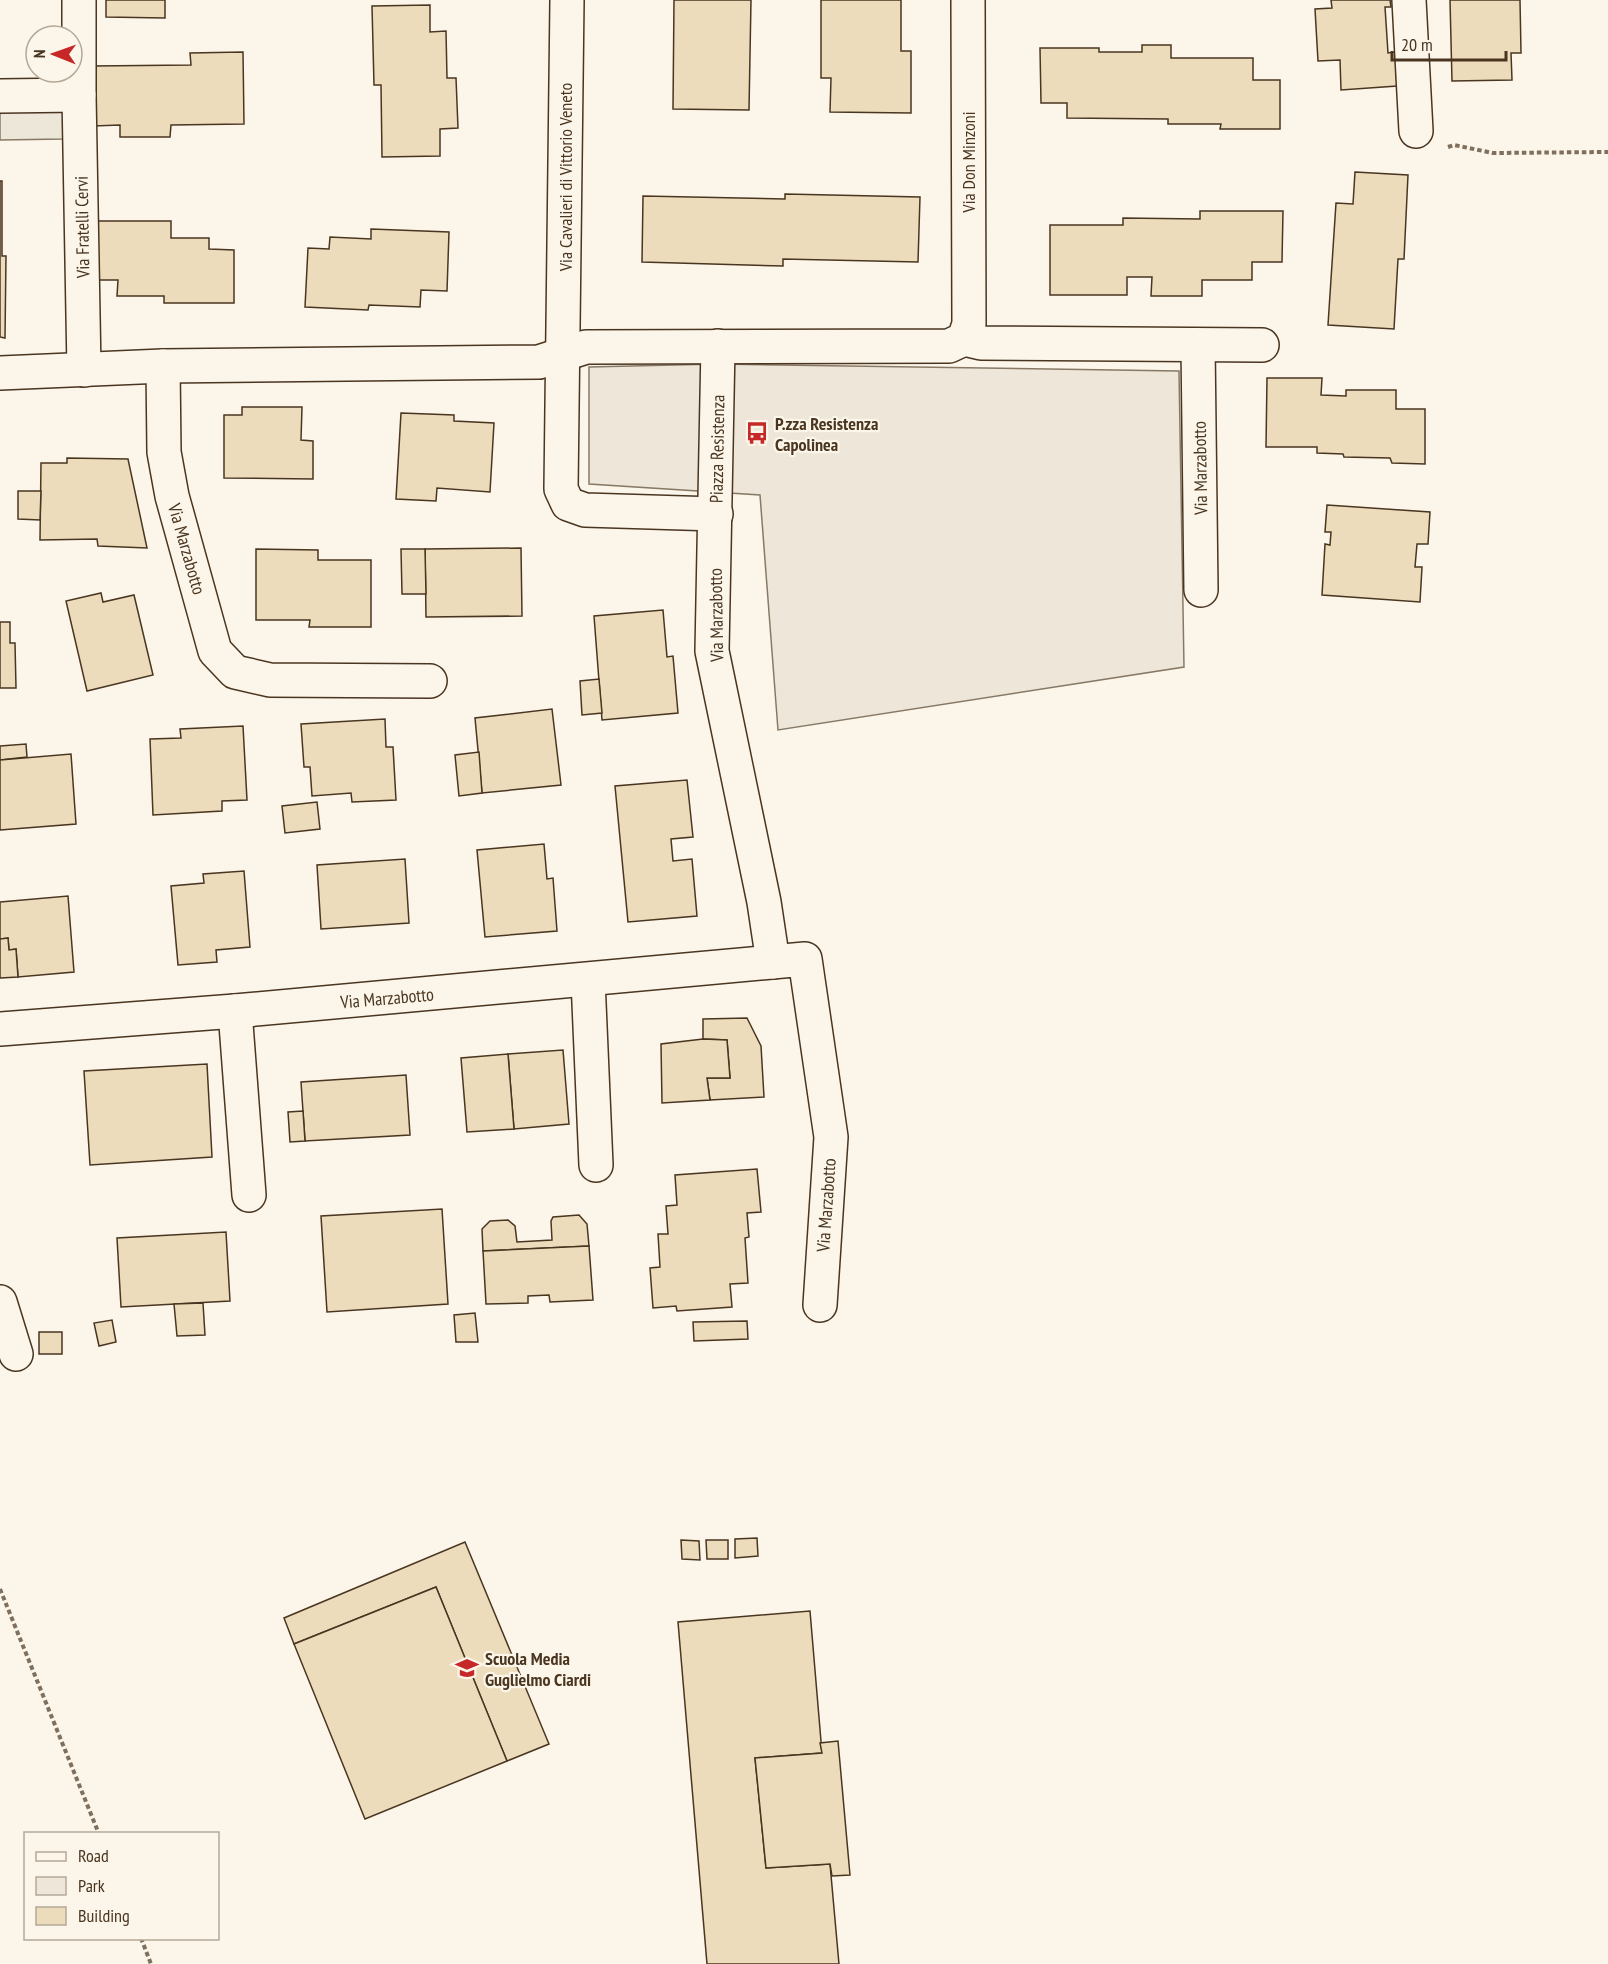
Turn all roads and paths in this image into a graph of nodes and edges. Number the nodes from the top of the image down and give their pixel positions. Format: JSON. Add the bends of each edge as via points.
{"nodes":[{"id":1,"x":79,"y":0,"type":"edge"},
{"id":2,"x":567,"y":0,"type":"edge"},
{"id":3,"x":968,"y":0,"type":"edge"},
{"id":4,"x":1408,"y":0,"type":"edge"},
{"id":5,"x":79,"y":95,"type":"junction"},
{"id":6,"x":0,"y":96,"type":"edge"},
{"id":7,"x":1416,"y":131,"type":"joint"},
{"id":8,"x":1608,"y":152,"type":"edge"},
{"id":9,"x":966,"y":331,"type":"junction"},
{"id":10,"x":1198,"y":345,"type":"junction"},
{"id":11,"x":1262,"y":345,"type":"dead end"},
{"id":12,"x":718,"y":346,"type":"junction"},
{"id":13,"x":564,"y":353,"type":"junction"},
{"id":14,"x":163,"y":366,"type":"junction"},
{"id":15,"x":84,"y":370,"type":"junction"},
{"id":16,"x":0,"y":373,"type":"edge"},
{"id":17,"x":716,"y":514,"type":"junction"},
{"id":18,"x":1201,"y":590,"type":"dead end"},
{"id":19,"x":430,"y":681,"type":"dead end"},
{"id":20,"x":773,"y":962,"type":"junction"},
{"id":21,"x":588,"y":980,"type":"junction"},
{"id":22,"x":235,"y":1011,"type":"junction"},
{"id":23,"x":0,"y":1029,"type":"edge"},
{"id":24,"x":596,"y":1165,"type":"dead end"},
{"id":25,"x":249,"y":1195,"type":"dead end"},
{"id":26,"x":0,"y":1302,"type":"edge"},
{"id":27,"x":820,"y":1305,"type":"dead end"},
{"id":28,"x":15,"y":1354,"type":"dead end"},
{"id":29,"x":0,"y":1589,"type":"edge"},
{"id":30,"x":99,"y":1832,"type":"edge"},
{"id":31,"x":142,"y":1940,"type":"edge"},
{"id":32,"x":151,"y":1964,"type":"edge"}],
"edges":[{"from":1,"to":5,"type":"street","name":"Via Fratelli Cervi"},
{"from":2,"to":13,"type":"street","name":"Via Cavalieri di Vittorio Veneto"},
{"from":3,"to":9,"type":"street","name":"Via Don Minzoni"},
{"from":4,"to":7,"type":"street"},
{"from":5,"to":6,"type":"street"},
{"from":5,"to":15,"type":"street","name":"Via Fratelli Cervi"},
{"from":7,"to":8,"type":"path","via":[[1431,147],[1442,150],[1454,145],[1493,153]]},
{"from":9,"to":10,"type":"street","via":[[981,343]]},
{"from":9,"to":12,"type":"street","via":[[949,346]]},
{"from":10,"to":11,"type":"street"},
{"from":10,"to":18,"type":"street","name":"Via Marzabotto"},
{"from":12,"to":13,"type":"street","via":[[586,347]]},
{"from":12,"to":17,"type":"street","name":"Piazza Resistenza"},
{"from":13,"to":14,"type":"street","via":[[539,362]]},
{"from":13,"to":17,"type":"street","name":"Piazza Resistenza","via":[[561,489],[568,504],[585,510]]},
{"from":14,"to":15,"type":"street"},
{"from":14,"to":19,"type":"street","name":"Via Marzabotto","via":[[164,452],[170,485],[216,651],[236,672],[270,680]]},
{"from":15,"to":16,"type":"street"},
{"from":17,"to":20,"type":"street","name":"Via Marzabotto","via":[[712,651]]},
{"from":20,"to":21,"type":"street","name":"Via Marzabotto"},
{"from":20,"to":27,"type":"street","name":"Via Marzabotto","via":[[805,959],[831,1137]]},
{"from":21,"to":22,"type":"street","name":"Via Marzabotto"},
{"from":21,"to":24,"type":"street"},
{"from":22,"to":23,"type":"street","name":"Via Marzabotto"},
{"from":22,"to":25,"type":"street"},
{"from":26,"to":28,"type":"street"},
{"from":29,"to":30,"type":"path"},
{"from":31,"to":32,"type":"path"}]}
